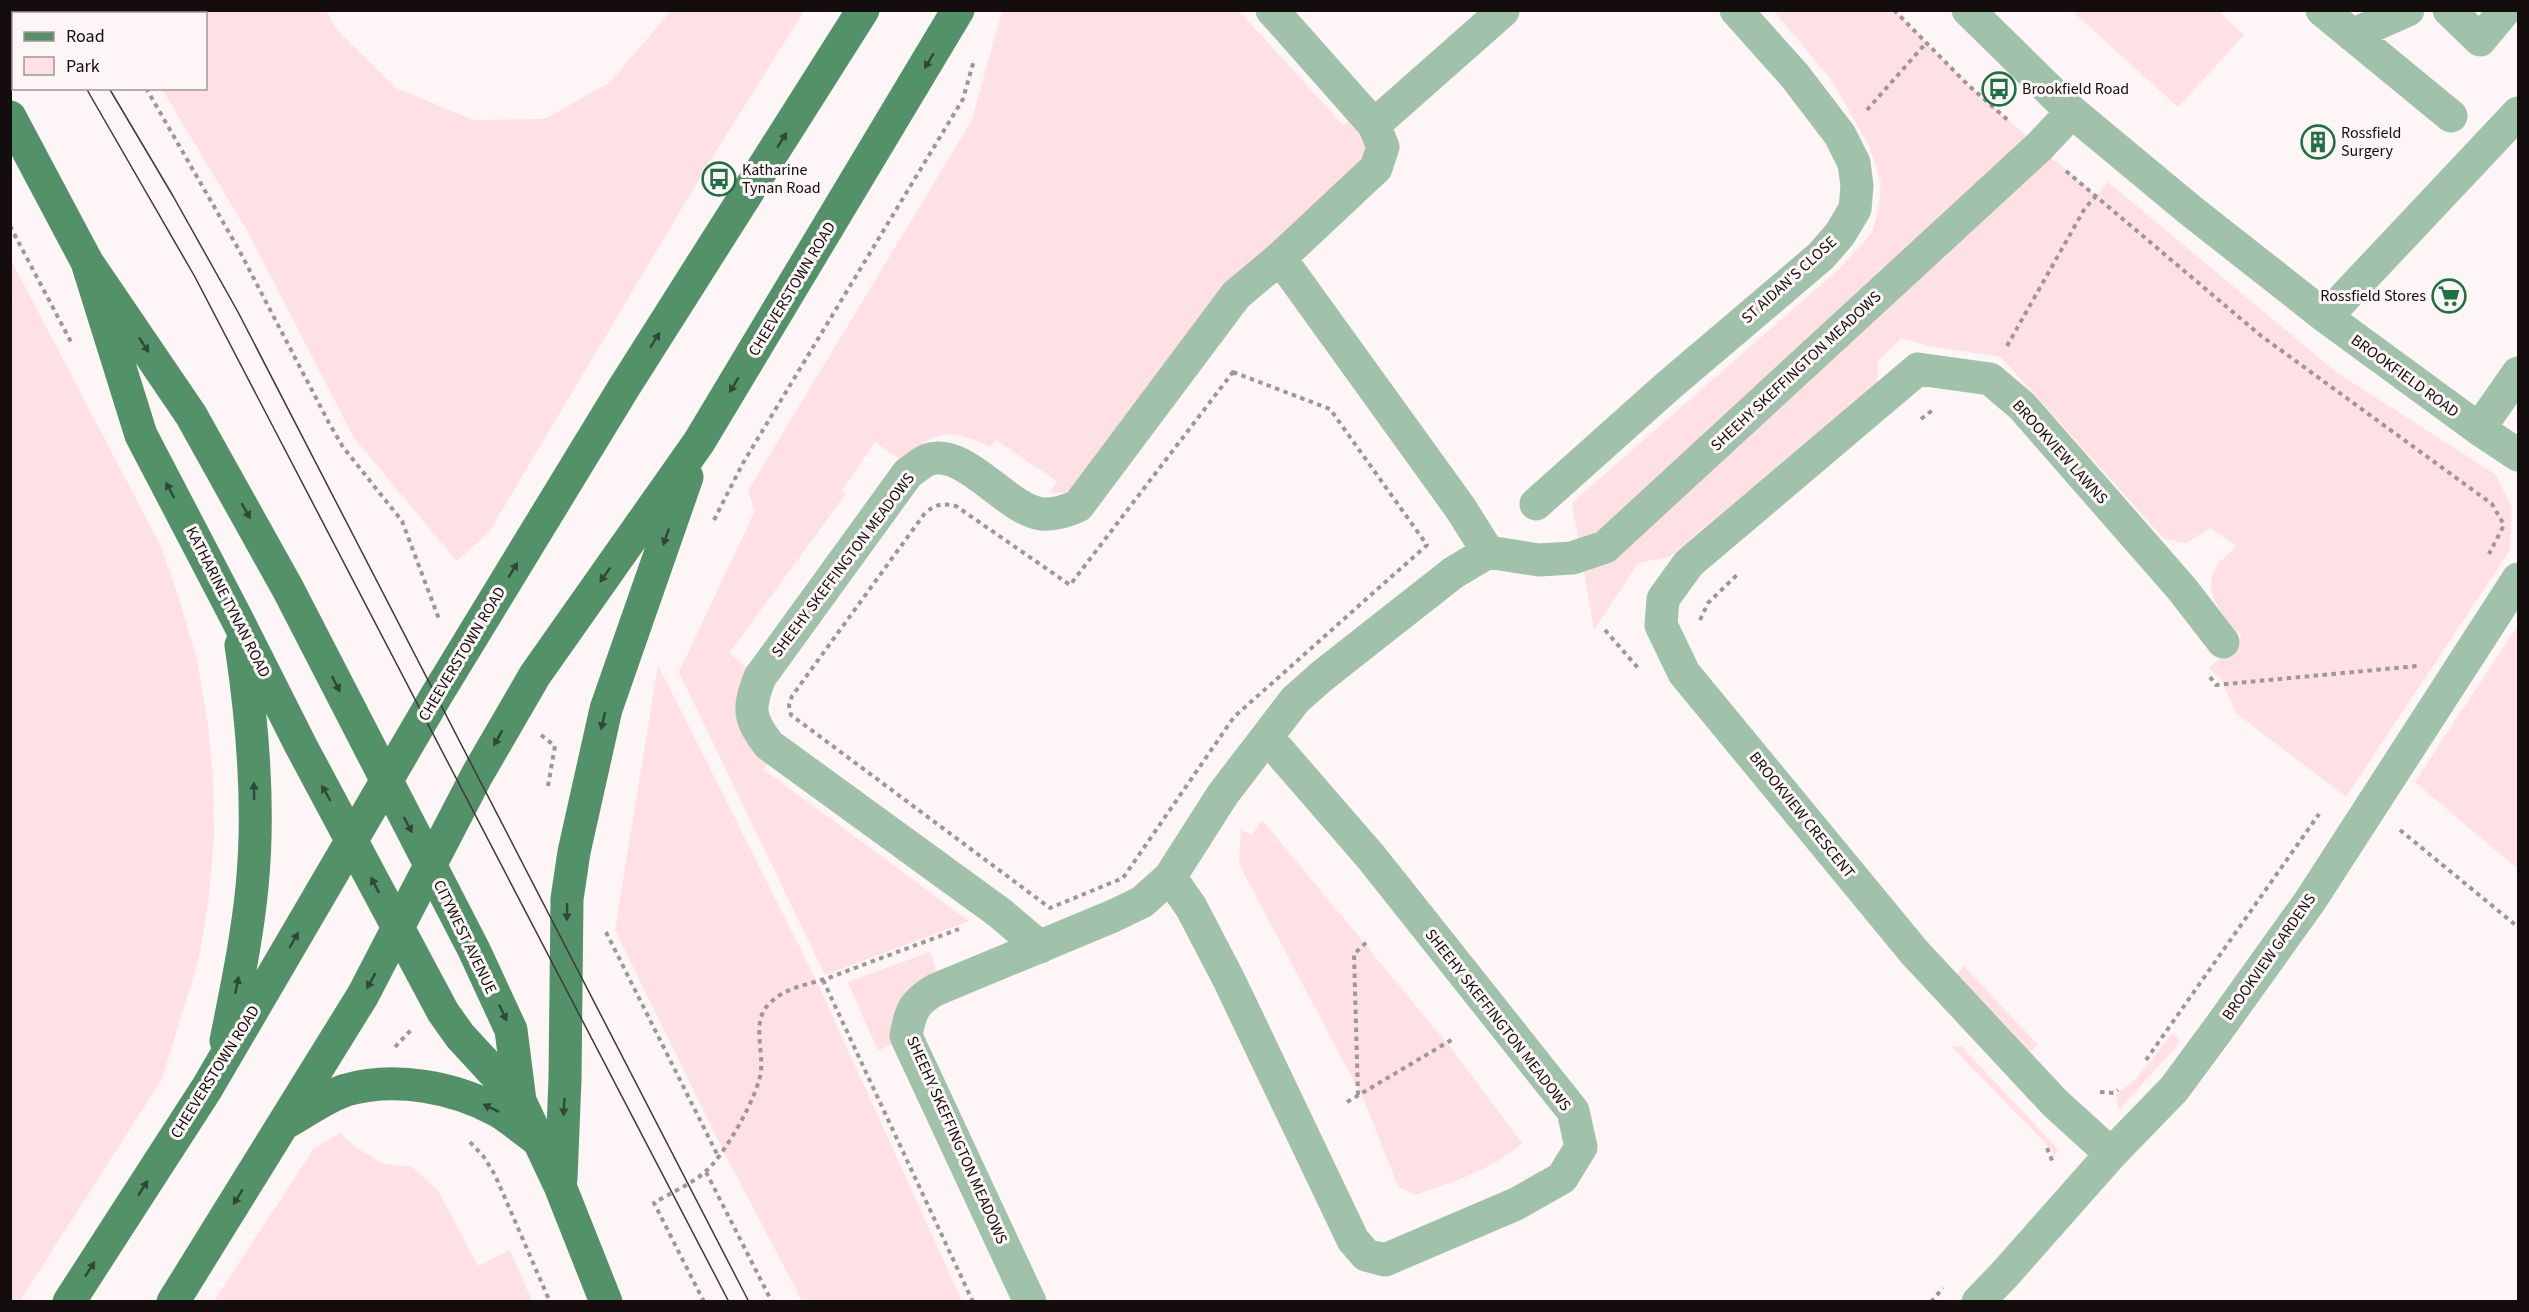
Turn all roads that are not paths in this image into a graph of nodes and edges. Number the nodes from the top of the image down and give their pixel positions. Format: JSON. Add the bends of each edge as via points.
{"nodes":[{"id":1,"x":863,"y":10,"type":"edge"},
{"id":2,"x":958,"y":10,"type":"edge"},
{"id":3,"x":1272,"y":10,"type":"edge"},
{"id":4,"x":1736,"y":10,"type":"edge"},
{"id":5,"x":1968,"y":10,"type":"edge"},
{"id":6,"x":2322,"y":10,"type":"edge"},
{"id":7,"x":2408,"y":10,"type":"edge"},
{"id":8,"x":2449,"y":10,"type":"edge"},
{"id":9,"x":2505,"y":10,"type":"edge"},
{"id":10,"x":1503,"y":11,"type":"edge"},
{"id":11,"x":2352,"y":35,"type":"junction"},
{"id":12,"x":2072,"y":112,"type":"junction"},
{"id":13,"x":2518,"y":113,"type":"edge"},
{"id":14,"x":2451,"y":116,"type":"dead end"},
{"id":15,"x":10,"y":117,"type":"edge"},
{"id":16,"x":1374,"y":125,"type":"junction"},
{"id":17,"x":1280,"y":258,"type":"junction"},
{"id":18,"x":87,"y":262,"type":"junction"},
{"id":19,"x":2326,"y":318,"type":"junction"},
{"id":20,"x":2518,"y":373,"type":"edge"},
{"id":21,"x":2478,"y":429,"type":"junction"},
{"id":22,"x":699,"y":442,"type":"junction"},
{"id":23,"x":2518,"y":455,"type":"edge"},
{"id":24,"x":1806,"y":466,"type":"joint"},
{"id":25,"x":1536,"y":504,"type":"dead end"},
{"id":26,"x":1488,"y":552,"type":"junction"},
{"id":27,"x":2518,"y":579,"type":"edge"},
{"id":28,"x":236,"y":617,"type":"junction"},
{"id":29,"x":2223,"y":642,"type":"dead end"},
{"id":30,"x":1267,"y":737,"type":"junction"},
{"id":31,"x":386,"y":782,"type":"junction"},
{"id":32,"x":352,"y":839,"type":"junction"},
{"id":33,"x":430,"y":867,"type":"junction"},
{"id":34,"x":1170,"y":877,"type":"junction"},
{"id":35,"x":399,"y":930,"type":"junction"},
{"id":36,"x":1040,"y":946,"type":"junction"},
{"id":37,"x":222,"y":1063,"type":"junction"},
{"id":38,"x":520,"y":1101,"type":"junction"},
{"id":39,"x":283,"y":1125,"type":"junction"},
{"id":40,"x":539,"y":1141,"type":"junction"},
{"id":41,"x":2111,"y":1154,"type":"junction"},
{"id":42,"x":560,"y":1186,"type":"junction"},
{"id":43,"x":69,"y":1302,"type":"edge"},
{"id":44,"x":173,"y":1302,"type":"edge"},
{"id":45,"x":606,"y":1302,"type":"edge"},
{"id":46,"x":1030,"y":1302,"type":"edge"},
{"id":47,"x":1978,"y":1302,"type":"edge"}],
"edges":[{"from":31,"to":1,"type":"main road","name":"CHEEVERSTOWN ROAD","one_way":true,"via":[[623,389]]},
{"from":2,"to":22,"type":"main road","name":"CHEEVERSTOWN ROAD","one_way":true},
{"from":3,"to":16,"type":"street","name":"SHEEHY SKEFFINGTON MEADOWS"},
{"from":4,"to":25,"type":"street","name":"ST AIDAN'S CLOSE","via":[[1795,76],[1840,135],[1854,162],[1855,209],[1821,256]]},
{"from":5,"to":12,"type":"street","name":"BROOKFIELD ROAD"},
{"from":6,"to":11,"type":"street"},
{"from":7,"to":11,"type":"street"},
{"from":8,"to":9,"type":"street","via":[[2480,40]]},
{"from":10,"to":16,"type":"street"},
{"from":11,"to":14,"type":"street"},
{"from":12,"to":19,"type":"street","name":"BROOKFIELD ROAD"},
{"from":12,"to":26,"type":"street","name":"SHEEHY SKEFFINGTON MEADOWS","via":[[2040,147],[1605,547],[1572,558],[1539,560]]},
{"from":13,"to":19,"type":"street"},
{"from":15,"to":18,"type":"main road","name":"KATHARINE TYNAN ROAD"},
{"from":16,"to":17,"type":"street","name":"SHEEHY SKEFFINGTON MEADOWS","via":[[1383,147],[1376,168]]},
{"from":17,"to":26,"type":"street"},
{"from":17,"to":36,"type":"street","name":"SHEEHY SKEFFINGTON MEADOWS","via":[[1236,295],[1078,506],[1060,513],[1040,514],[946,458],[928,460],[908,473],[760,677],[751,700],[754,726],[769,745]]},
{"from":28,"to":18,"type":"main road","name":"KATHARINE TYNAN ROAD","one_way":true,"via":[[141,435]]},
{"from":18,"to":31,"type":"main road","name":"KATHARINE TYNAN ROAD","one_way":true,"via":[[191,415],[268,551]]},
{"from":19,"to":21,"type":"street","name":"BROOKFIELD ROAD"},
{"from":20,"to":21,"type":"street"},
{"from":21,"to":23,"type":"street","name":"BROOKFIELD ROAD"},
{"from":22,"to":33,"type":"main road","name":"CHEEVERSTOWN ROAD","one_way":true,"via":[[535,675]]},
{"from":22,"to":42,"type":"main road","one_way":true,"via":[[606,709],[574,852],[567,899]]},
{"from":24,"to":29,"type":"street","name":"BROOKVIEW LAWNS","via":[[1918,369],[1990,379],[2022,406],[2182,589]]},
{"from":24,"to":41,"type":"street","name":"BROOKVIEW CRESCENT","via":[[1689,563],[1664,599],[1662,628],[1684,673],[1915,953],[2055,1103]]},
{"from":26,"to":30,"type":"street","name":"SHEEHY SKEFFINGTON MEADOWS","via":[[1453,573],[1322,676],[1295,700]]},
{"from":27,"to":41,"type":"street","name":"BROOKVIEW GARDENS","via":[[2310,901],[2174,1089]]},
{"from":32,"to":28,"type":"main road","name":"KATHARINE TYNAN ROAD","one_way":true},
{"from":37,"to":28,"type":"main road","one_way":true,"via":[[246,936],[255,838],[254,752]]},
{"from":30,"to":34,"type":"street","name":"SHEEHY SKEFFINGTON MEADOWS","via":[[1223,795]]},
{"from":30,"to":34,"type":"street","name":"SHEEHY SKEFFINGTON MEADOWS","via":[[1371,857],[1573,1112],[1581,1147],[1562,1178],[1516,1204],[1385,1260],[1366,1255],[1353,1240],[1229,980],[1191,907]]},
{"from":31,"to":32,"type":"main road","name":"CHEEVERSTOWN ROAD"},
{"from":31,"to":33,"type":"main road","name":"CITYWEST AVENUE","one_way":true},
{"from":35,"to":32,"type":"main road","name":"KATHARINE TYNAN ROAD","one_way":true},
{"from":37,"to":32,"type":"main road","name":"CHEEVERSTOWN ROAD","one_way":true},
{"from":33,"to":35,"type":"main road","name":"CHEEVERSTOWN ROAD"},
{"from":33,"to":38,"type":"main road","name":"CITYWEST AVENUE","one_way":true,"via":[[510,1030]]},
{"from":34,"to":36,"type":"street","name":"SHEEHY SKEFFINGTON MEADOWS","via":[[1142,902]]},
{"from":35,"to":38,"type":"main road","name":"CITYWEST AVENUE","via":[[443,1012]]},
{"from":35,"to":39,"type":"main road","name":"CHEEVERSTOWN ROAD","one_way":true},
{"from":36,"to":46,"type":"street","name":"SHEEHY SKEFFINGTON MEADOWS","via":[[920,999],[909,1016],[906,1036]]},
{"from":43,"to":37,"type":"main road","name":"CHEEVERSTOWN ROAD","one_way":true},
{"from":38,"to":40,"type":"main road","name":"CITYWEST AVENUE"},
{"from":40,"to":39,"type":"main road","one_way":true,"via":[[498,1112],[462,1095],[406,1084],[383,1083],[344,1091]]},
{"from":39,"to":44,"type":"main road","name":"CHEEVERSTOWN ROAD","one_way":true},
{"from":40,"to":42,"type":"main road","name":"CITYWEST AVENUE"},
{"from":41,"to":47,"type":"street","name":"BROOKVIEW GARDENS"},
{"from":42,"to":45,"type":"main road","name":"CITYWEST AVENUE"}]}
